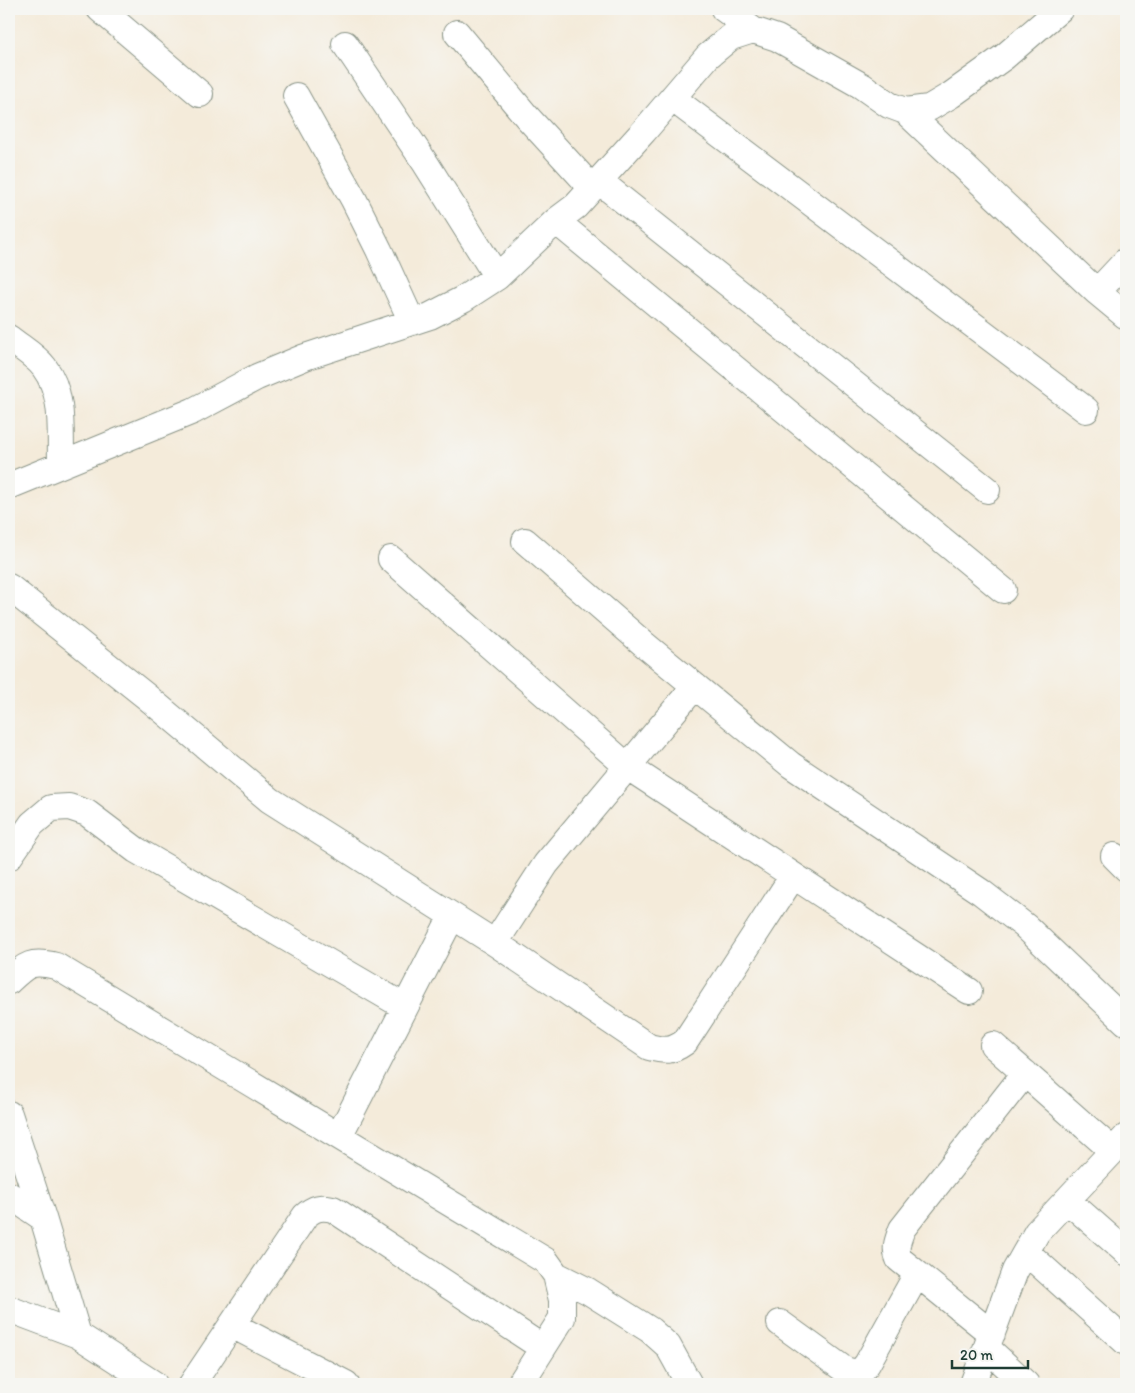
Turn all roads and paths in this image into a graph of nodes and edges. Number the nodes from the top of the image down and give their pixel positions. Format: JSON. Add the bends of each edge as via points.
{"nodes":[{"id":1,"x":100,"y":9,"type":"edge"},
{"id":2,"x":724,"y":9,"type":"edge"},
{"id":3,"x":1060,"y":9,"type":"edge"},
{"id":4,"x":753,"y":30,"type":"junction"},
{"id":5,"x":457,"y":33,"type":"dead end"},
{"id":6,"x":345,"y":44,"type":"dead end"},
{"id":7,"x":200,"y":94,"type":"dead end"},
{"id":8,"x":296,"y":96,"type":"dead end"},
{"id":9,"x":672,"y":98,"type":"junction"},
{"id":10,"x":905,"y":111,"type":"junction"},
{"id":11,"x":596,"y":184,"type":"junction"},
{"id":12,"x":556,"y":222,"type":"junction"},
{"id":13,"x":1126,"y":261,"type":"edge"},
{"id":14,"x":497,"y":277,"type":"junction"},
{"id":15,"x":1097,"y":292,"type":"junction"},
{"id":16,"x":1126,"y":316,"type":"edge"},
{"id":17,"x":412,"y":322,"type":"junction"},
{"id":18,"x":9,"y":338,"type":"edge"},
{"id":19,"x":1086,"y":410,"type":"dead end"},
{"id":20,"x":61,"y":464,"type":"junction"},
{"id":21,"x":9,"y":486,"type":"edge"},
{"id":22,"x":987,"y":490,"type":"dead end"},
{"id":23,"x":525,"y":541,"type":"dead end"},
{"id":24,"x":391,"y":559,"type":"dead end"},
{"id":25,"x":9,"y":587,"type":"edge"},
{"id":26,"x":1003,"y":590,"type":"dead end"},
{"id":27,"x":695,"y":686,"type":"junction"},
{"id":28,"x":628,"y":767,"type":"junction"},
{"id":29,"x":9,"y":857,"type":"edge"},
{"id":30,"x":793,"y":876,"type":"junction"},
{"id":31,"x":452,"y":916,"type":"junction"},
{"id":32,"x":495,"y":943,"type":"junction"},
{"id":33,"x":9,"y":981,"type":"edge"},
{"id":34,"x":969,"y":991,"type":"dead end"},
{"id":35,"x":405,"y":1007,"type":"junction"},
{"id":36,"x":1126,"y":1022,"type":"edge"},
{"id":37,"x":993,"y":1044,"type":"dead end"},
{"id":38,"x":1024,"y":1073,"type":"junction"},
{"id":39,"x":9,"y":1114,"type":"edge"},
{"id":40,"x":339,"y":1136,"type":"junction"},
{"id":41,"x":1120,"y":1144,"type":"edge"},
{"id":42,"x":9,"y":1195,"type":"edge"},
{"id":43,"x":1066,"y":1200,"type":"junction"},
{"id":44,"x":43,"y":1218,"type":"junction"},
{"id":45,"x":1026,"y":1252,"type":"junction"},
{"id":46,"x":1126,"y":1252,"type":"edge"},
{"id":47,"x":917,"y":1274,"type":"junction"},
{"id":48,"x":556,"y":1275,"type":"junction"},
{"id":49,"x":9,"y":1309,"type":"edge"},
{"id":50,"x":780,"y":1323,"type":"dead end"},
{"id":51,"x":232,"y":1325,"type":"junction"},
{"id":52,"x":78,"y":1335,"type":"junction"},
{"id":53,"x":989,"y":1341,"type":"junction"},
{"id":54,"x":1126,"y":1342,"type":"edge"},
{"id":55,"x":543,"y":1348,"type":"junction"},
{"id":56,"x":154,"y":1384,"type":"edge"},
{"id":57,"x":192,"y":1384,"type":"edge"},
{"id":58,"x":346,"y":1384,"type":"edge"},
{"id":59,"x":520,"y":1384,"type":"edge"},
{"id":60,"x":689,"y":1384,"type":"edge"},
{"id":61,"x":973,"y":1384,"type":"edge"},
{"id":62,"x":1026,"y":1384,"type":"edge"}],
"edges":[{"from":1,"to":7,"type":"street"},
{"from":2,"to":4,"type":"street"},
{"from":3,"to":10,"type":"street","via":[[1004,57],[952,95],[929,108]]},
{"from":4,"to":9,"type":"street","via":[[731,37],[708,56]]},
{"from":4,"to":10,"type":"street","via":[[777,38],[889,105]]},
{"from":5,"to":11,"type":"street","via":[[527,117]]},
{"from":6,"to":14,"type":"street"},
{"from":8,"to":17,"type":"street","via":[[354,200]]},
{"from":9,"to":11,"type":"street"},
{"from":9,"to":19,"type":"street"},
{"from":10,"to":15,"type":"street"},
{"from":11,"to":12,"type":"street"},
{"from":11,"to":22,"type":"street"},
{"from":12,"to":14,"type":"street"},
{"from":12,"to":26,"type":"street"},
{"from":13,"to":15,"type":"street"},
{"from":14,"to":17,"type":"street","via":[[463,299]]},
{"from":15,"to":16,"type":"street"},
{"from":17,"to":20,"type":"street","via":[[305,357],[257,377],[193,411]]},
{"from":18,"to":20,"type":"street","via":[[44,366],[53,382],[59,397]]},
{"from":20,"to":21,"type":"street"},
{"from":23,"to":27,"type":"street"},
{"from":24,"to":28,"type":"street"},
{"from":25,"to":31,"type":"street","via":[[147,696],[270,800]]},
{"from":27,"to":28,"type":"street"},
{"from":27,"to":36,"type":"street","via":[[791,764],[981,892],[1025,926]]},
{"from":28,"to":30,"type":"street"},
{"from":28,"to":32,"type":"street","via":[[546,864]]},
{"from":29,"to":35,"type":"street","via":[[32,824],[52,808],[69,807],[87,812],[136,850]]},
{"from":30,"to":32,"type":"street","via":[[685,1042],[676,1049],[664,1051],[649,1047]]},
{"from":30,"to":34,"type":"street"},
{"from":31,"to":32,"type":"street"},
{"from":31,"to":35,"type":"street"},
{"from":33,"to":40,"type":"street","via":[[22,968],[38,962],[56,966]]},
{"from":35,"to":40,"type":"street"},
{"from":37,"to":38,"type":"street"},
{"from":38,"to":41,"type":"street"},
{"from":38,"to":47,"type":"street","via":[[902,1228],[896,1252],[899,1259]]},
{"from":39,"to":44,"type":"street"},
{"from":40,"to":48,"type":"street","via":[[546,1261]]},
{"from":41,"to":43,"type":"street"},
{"from":42,"to":44,"type":"street"},
{"from":43,"to":45,"type":"street","via":[[1037,1232]]},
{"from":43,"to":46,"type":"street"},
{"from":44,"to":52,"type":"street"},
{"from":45,"to":53,"type":"street"},
{"from":45,"to":54,"type":"street"},
{"from":47,"to":50,"type":"street","via":[[867,1364],[857,1373],[845,1370]]},
{"from":47,"to":53,"type":"street"},
{"from":48,"to":55,"type":"street","via":[[562,1318]]},
{"from":48,"to":60,"type":"street","via":[[650,1330],[668,1346]]},
{"from":49,"to":52,"type":"street"},
{"from":51,"to":55,"type":"street","via":[[305,1216],[313,1209],[324,1207],[333,1209]]},
{"from":51,"to":57,"type":"street"},
{"from":51,"to":58,"type":"street"},
{"from":52,"to":56,"type":"street"},
{"from":53,"to":61,"type":"street"},
{"from":53,"to":62,"type":"street"},
{"from":55,"to":59,"type":"street"}]}
